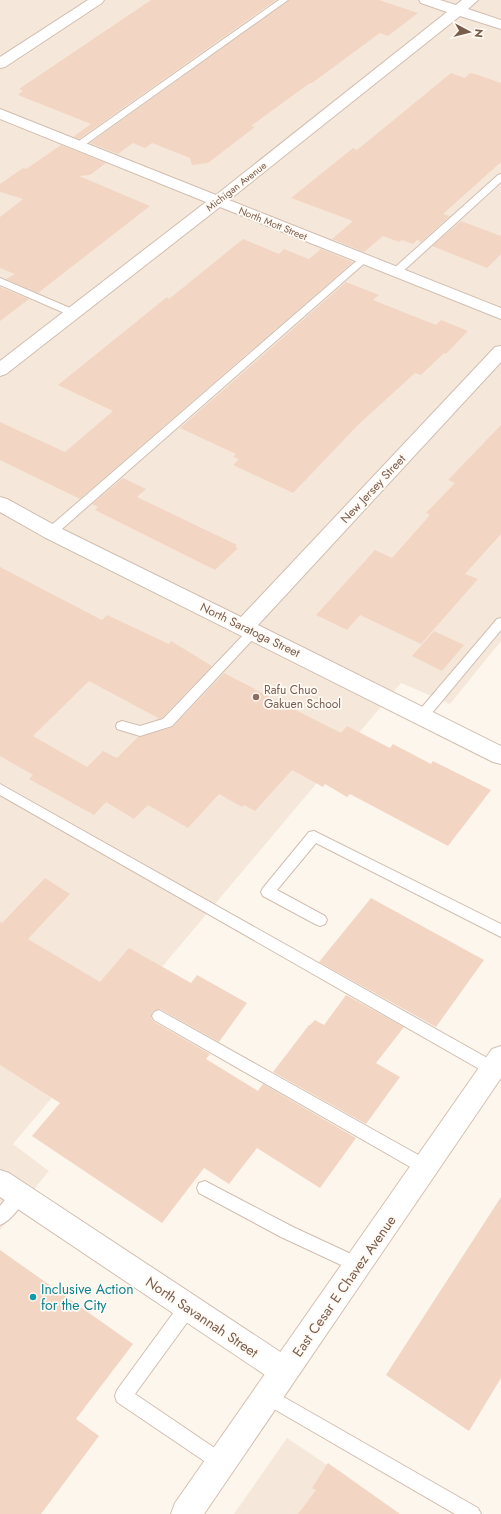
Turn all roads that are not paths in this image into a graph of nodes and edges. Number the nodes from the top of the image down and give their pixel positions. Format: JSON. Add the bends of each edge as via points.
{"nodes":[{"id":1,"x":97,"y":0,"type":"edge"},
{"id":2,"x":284,"y":0,"type":"edge"},
{"id":3,"x":426,"y":0,"type":"edge"},
{"id":4,"x":471,"y":0,"type":"edge"},
{"id":5,"x":458,"y":10,"type":"junction"},
{"id":6,"x":501,"y":25,"type":"edge"},
{"id":7,"x":0,"y":64,"type":"edge"},
{"id":8,"x":0,"y":114,"type":"edge"},
{"id":9,"x":79,"y":145,"type":"junction"},
{"id":10,"x":501,"y":177,"type":"edge"},
{"id":11,"x":218,"y":201,"type":"junction"},
{"id":12,"x":364,"y":259,"type":"junction"},
{"id":13,"x":396,"y":272,"type":"junction"},
{"id":14,"x":0,"y":281,"type":"edge"},
{"id":15,"x":73,"y":313,"type":"junction"},
{"id":16,"x":501,"y":314,"type":"edge"},
{"id":17,"x":501,"y":351,"type":"edge"},
{"id":18,"x":0,"y":370,"type":"edge"},
{"id":19,"x":0,"y":504,"type":"edge"},
{"id":20,"x":52,"y":532,"type":"junction"},
{"id":21,"x":501,"y":622,"type":"edge"},
{"id":22,"x":249,"y":629,"type":"junction"},
{"id":23,"x":422,"y":716,"type":"junction"},
{"id":24,"x":122,"y":726,"type":"dead end"},
{"id":25,"x":501,"y":756,"type":"edge"},
{"id":26,"x":0,"y":789,"type":"edge"},
{"id":27,"x":320,"y":920,"type":"dead end"},
{"id":28,"x":501,"y":931,"type":"edge"},
{"id":29,"x":159,"y":1016,"type":"dead end"},
{"id":30,"x":497,"y":1063,"type":"edge"},
{"id":31,"x":425,"y":1167,"type":"junction"},
{"id":32,"x":205,"y":1188,"type":"dead end"},
{"id":33,"x":9,"y":1189,"type":"edge"},
{"id":34,"x":0,"y":1218,"type":"edge"},
{"id":35,"x":358,"y":1265,"type":"junction"},
{"id":36,"x":188,"y":1307,"type":"junction"},
{"id":37,"x":284,"y":1371,"type":"junction"},
{"id":38,"x":268,"y":1396,"type":"junction"},
{"id":39,"x":222,"y":1463,"type":"junction"},
{"id":40,"x":186,"y":1514,"type":"edge"},
{"id":41,"x":472,"y":1514,"type":"edge"}],
"edges":[{"from":1,"to":7,"type":"street"},
{"from":2,"to":9,"type":"lane"},
{"from":3,"to":5,"type":"street"},
{"from":4,"to":5,"type":"street","name":"Michigan Avenue"},
{"from":5,"to":6,"type":"street"},
{"from":5,"to":11,"type":"street","name":"Michigan Avenue"},
{"from":8,"to":9,"type":"street","name":"North Mott Street"},
{"from":9,"to":11,"type":"street","name":"North Mott Street"},
{"from":10,"to":13,"type":"lane"},
{"from":11,"to":12,"type":"street","name":"North Mott Street"},
{"from":11,"to":15,"type":"street","name":"Michigan Avenue"},
{"from":12,"to":13,"type":"street","name":"North Mott Street"},
{"from":12,"to":20,"type":"lane"},
{"from":13,"to":16,"type":"street","name":"North Mott Street"},
{"from":14,"to":15,"type":"lane"},
{"from":15,"to":18,"type":"street","name":"Michigan Avenue"},
{"from":17,"to":22,"type":"street","name":"New Jersey Street"},
{"from":19,"to":20,"type":"street","name":"North Saratoga Street"},
{"from":20,"to":22,"type":"street","name":"North Saratoga Street"},
{"from":21,"to":23,"type":"lane"},
{"from":22,"to":23,"type":"street","name":"North Saratoga Street"},
{"from":22,"to":24,"type":"lane","via":[[167,723],[140,731]]},
{"from":23,"to":25,"type":"street","name":"North Saratoga Street"},
{"from":26,"to":30,"type":"lane"},
{"from":27,"to":28,"type":"lane","via":[[268,892],[314,836]]},
{"from":29,"to":31,"type":"lane"},
{"from":30,"to":31,"type":"street","name":"East Cesar E Chavez Avenue"},
{"from":31,"to":35,"type":"street","name":"East Cesar E Chavez Avenue"},
{"from":32,"to":35,"type":"lane","via":[[287,1232]]},
{"from":33,"to":34,"type":"lane"},
{"from":33,"to":36,"type":"street","name":"North Savannah Street"},
{"from":35,"to":37,"type":"street","name":"East Cesar E Chavez Avenue"},
{"from":36,"to":37,"type":"street","name":"North Savannah Street"},
{"from":36,"to":39,"type":"lane","via":[[123,1396]]},
{"from":37,"to":38,"type":"street","name":"East Cesar E Chavez Avenue"},
{"from":38,"to":39,"type":"street","name":"East Cesar E Chavez Avenue"},
{"from":38,"to":41,"type":"lane"},
{"from":39,"to":40,"type":"street","name":"East Cesar E Chavez Avenue"}]}
